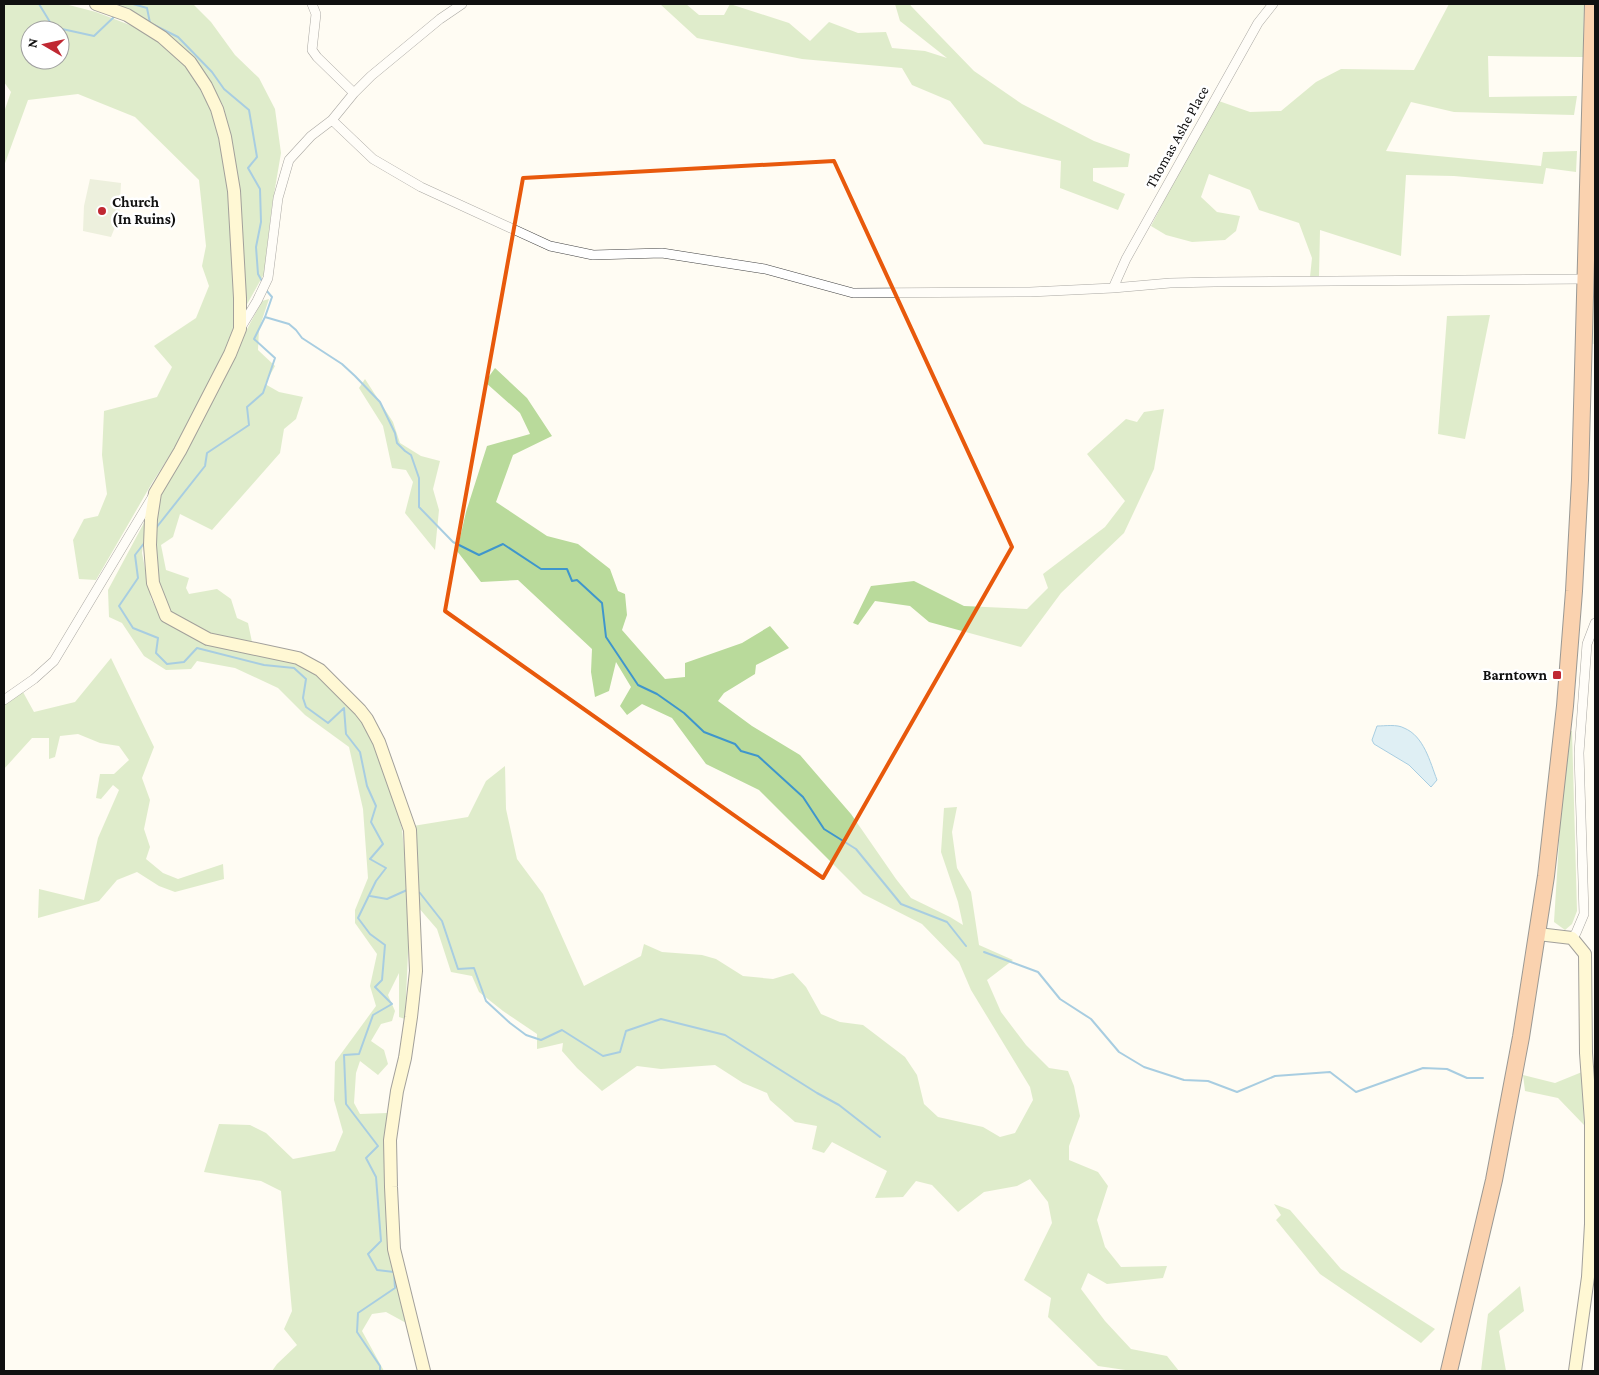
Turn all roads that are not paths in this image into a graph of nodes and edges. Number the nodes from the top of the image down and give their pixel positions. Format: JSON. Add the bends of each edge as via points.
{"nodes":[{"id":1,"x":96,"y":4,"type":"edge"},
{"id":2,"x":312,"y":4,"type":"edge"},
{"id":3,"x":462,"y":4,"type":"edge"},
{"id":4,"x":1272,"y":4,"type":"edge"},
{"id":5,"x":1593,"y":4,"type":"edge"},
{"id":6,"x":1594,"y":61,"type":"edge"},
{"id":7,"x":354,"y":93,"type":"junction"},
{"id":8,"x":332,"y":120,"type":"junction"},
{"id":9,"x":1585,"y":279,"type":"junction"},
{"id":10,"x":1113,"y":288,"type":"junction"},
{"id":11,"x":240,"y":329,"type":"junction"},
{"id":12,"x":155,"y":493,"type":"junction"},
{"id":13,"x":1595,"y":622,"type":"edge"},
{"id":14,"x":4,"y":700,"type":"edge"},
{"id":15,"x":1538,"y":934,"type":"junction"},
{"id":16,"x":1572,"y":938,"type":"junction"},
{"id":17,"x":424,"y":1371,"type":"edge"},
{"id":18,"x":1449,"y":1371,"type":"edge"},
{"id":19,"x":1575,"y":1371,"type":"edge"}],
"edges":[{"from":1,"to":11,"type":"street","via":[[127,14],[162,37],[190,62],[217,109],[234,191]]},
{"from":2,"to":7,"type":"street","via":[[316,14],[312,50]]},
{"from":3,"to":7,"type":"street"},
{"from":4,"to":10,"type":"street","name":"Thomas Ashe Place","via":[[1230,72]]},
{"from":5,"to":6,"type":"highway"},
{"from":6,"to":9,"type":"highway"},
{"from":7,"to":8,"type":"street"},
{"from":8,"to":10,"type":"street","via":[[372,159],[421,187],[550,246],[593,255],[662,253],[765,269],[853,293]]},
{"from":8,"to":11,"type":"street","via":[[311,136],[289,160],[278,198],[268,278]]},
{"from":9,"to":10,"type":"street","via":[[1214,282]]},
{"from":9,"to":15,"type":"highway","via":[[1580,480],[1573,600],[1565,706]]},
{"from":11,"to":12,"type":"street","via":[[180,451]]},
{"from":12,"to":14,"type":"street","via":[[54,661]]},
{"from":12,"to":17,"type":"street","via":[[150,545],[153,583],[166,616],[208,639],[298,658],[320,670],[360,710],[379,742],[410,830],[416,971],[409,1033],[390,1140],[391,1187],[394,1249]]},
{"from":13,"to":16,"type":"street","via":[[1587,644],[1579,753],[1584,914]]},
{"from":15,"to":16,"type":"street"},
{"from":15,"to":18,"type":"highway","via":[[1494,1180]]},
{"from":16,"to":19,"type":"street","via":[[1585,954],[1586,1053],[1592,1122],[1588,1277]]}]}
